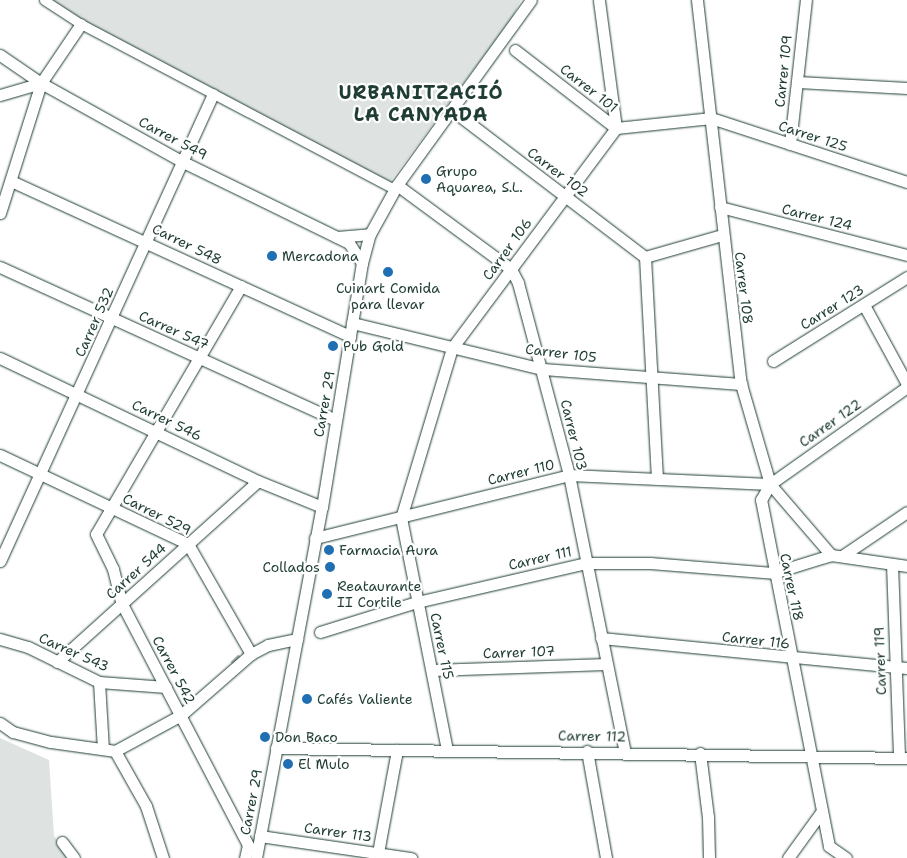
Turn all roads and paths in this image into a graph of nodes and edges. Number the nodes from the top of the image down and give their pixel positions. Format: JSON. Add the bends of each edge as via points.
{"nodes":[{"id":1,"x":44,"y":0,"type":"edge"},
{"id":2,"x":530,"y":0,"type":"edge"},
{"id":3,"x":599,"y":0,"type":"edge"},
{"id":4,"x":697,"y":0,"type":"edge"},
{"id":5,"x":806,"y":0,"type":"edge"},
{"id":6,"x":80,"y":24,"type":"junction"},
{"id":7,"x":515,"y":50,"type":"dead end"},
{"id":8,"x":0,"y":55,"type":"edge"},
{"id":9,"x":798,"y":82,"type":"junction"},
{"id":10,"x":41,"y":83,"type":"junction"},
{"id":11,"x":907,"y":88,"type":"edge"},
{"id":12,"x":213,"y":94,"type":"junction"},
{"id":13,"x":0,"y":95,"type":"edge"},
{"id":14,"x":452,"y":110,"type":"junction"},
{"id":15,"x":711,"y":118,"type":"junction"},
{"id":16,"x":616,"y":128,"type":"junction"},
{"id":17,"x":790,"y":144,"type":"junction"},
{"id":18,"x":181,"y":161,"type":"junction"},
{"id":19,"x":11,"y":181,"type":"junction"},
{"id":20,"x":907,"y":182,"type":"edge"},
{"id":21,"x":396,"y":187,"type":"junction"},
{"id":22,"x":565,"y":195,"type":"junction"},
{"id":23,"x":720,"y":207,"type":"junction"},
{"id":24,"x":0,"y":213,"type":"edge"},
{"id":25,"x":370,"y":234,"type":"junction"},
{"id":26,"x":722,"y":235,"type":"junction"},
{"id":27,"x":337,"y":236,"type":"junction"},
{"id":28,"x":147,"y":241,"type":"junction"},
{"id":29,"x":907,"y":255,"type":"edge"},
{"id":30,"x":645,"y":257,"type":"junction"},
{"id":31,"x":362,"y":263,"type":"junction"},
{"id":32,"x":0,"y":267,"type":"edge"},
{"id":33,"x":511,"y":269,"type":"junction"},
{"id":34,"x":907,"y":277,"type":"edge"},
{"id":35,"x":241,"y":286,"type":"junction"},
{"id":36,"x":864,"y":306,"type":"junction"},
{"id":37,"x":112,"y":319,"type":"junction"},
{"id":38,"x":352,"y":323,"type":"junction"},
{"id":39,"x":350,"y":336,"type":"junction"},
{"id":40,"x":452,"y":348,"type":"junction"},
{"id":41,"x":0,"y":358,"type":"edge"},
{"id":42,"x":199,"y":358,"type":"junction"},
{"id":43,"x":773,"y":361,"type":"dead end"},
{"id":44,"x":542,"y":369,"type":"junction"},
{"id":45,"x":652,"y":378,"type":"junction"},
{"id":46,"x":741,"y":384,"type":"junction"},
{"id":47,"x":907,"y":385,"type":"edge"},
{"id":48,"x":77,"y":394,"type":"junction"},
{"id":49,"x":336,"y":420,"type":"junction"},
{"id":50,"x":156,"y":430,"type":"junction"},
{"id":51,"x":0,"y":454,"type":"edge"},
{"id":52,"x":40,"y":474,"type":"junction"},
{"id":53,"x":569,"y":476,"type":"junction"},
{"id":54,"x":657,"y":479,"type":"junction"},
{"id":55,"x":258,"y":481,"type":"junction"},
{"id":56,"x":770,"y":484,"type":"junction"},
{"id":57,"x":110,"y":506,"type":"junction"},
{"id":58,"x":322,"y":507,"type":"junction"},
{"id":59,"x":907,"y":512,"type":"edge"},
{"id":60,"x":401,"y":518,"type":"junction"},
{"id":61,"x":315,"y":538,"type":"junction"},
{"id":62,"x":188,"y":544,"type":"junction"},
{"id":63,"x":837,"y":555,"type":"junction"},
{"id":64,"x":0,"y":561,"type":"edge"},
{"id":65,"x":586,"y":563,"type":"junction"},
{"id":66,"x":892,"y":564,"type":"junction"},
{"id":67,"x":907,"y":566,"type":"edge"},
{"id":68,"x":773,"y":573,"type":"junction"},
{"id":69,"x":417,"y":602,"type":"junction"},
{"id":70,"x":122,"y":604,"type":"junction"},
{"id":71,"x":320,"y":632,"type":"dead end"},
{"id":72,"x":601,"y":638,"type":"junction"},
{"id":73,"x":0,"y":639,"type":"edge"},
{"id":74,"x":296,"y":639,"type":"junction"},
{"id":75,"x":251,"y":654,"type":"junction"},
{"id":76,"x":793,"y":659,"type":"junction"},
{"id":77,"x":57,"y":662,"type":"junction"},
{"id":78,"x":606,"y":664,"type":"junction"},
{"id":79,"x":895,"y":667,"type":"junction"},
{"id":80,"x":907,"y":668,"type":"edge"},
{"id":81,"x":432,"y":670,"type":"junction"},
{"id":82,"x":99,"y":682,"type":"junction"},
{"id":83,"x":166,"y":687,"type":"junction"},
{"id":84,"x":181,"y":715,"type":"junction"},
{"id":85,"x":0,"y":723,"type":"edge"},
{"id":86,"x":276,"y":748,"type":"junction"},
{"id":87,"x":103,"y":749,"type":"junction"},
{"id":88,"x":397,"y":750,"type":"junction"},
{"id":89,"x":447,"y":750,"type":"junction"},
{"id":90,"x":115,"y":751,"type":"junction"},
{"id":91,"x":587,"y":751,"type":"junction"},
{"id":92,"x":625,"y":752,"type":"junction"},
{"id":93,"x":700,"y":753,"type":"junction"},
{"id":94,"x":812,"y":756,"type":"junction"},
{"id":95,"x":903,"y":758,"type":"edge"},
{"id":96,"x":822,"y":812,"type":"junction"},
{"id":97,"x":260,"y":836,"type":"junction"},
{"id":98,"x":62,"y":842,"type":"dead end"},
{"id":99,"x":248,"y":845,"type":"joint"},
{"id":100,"x":377,"y":856,"type":"edge"},
{"id":101,"x":74,"y":858,"type":"edge"},
{"id":102,"x":163,"y":858,"type":"edge"},
{"id":103,"x":245,"y":858,"type":"edge"},
{"id":104,"x":256,"y":858,"type":"edge"},
{"id":105,"x":411,"y":858,"type":"edge"},
{"id":106,"x":606,"y":858,"type":"edge"},
{"id":107,"x":709,"y":858,"type":"edge"},
{"id":108,"x":788,"y":858,"type":"edge"},
{"id":109,"x":846,"y":858,"type":"edge"}],
"edges":[{"from":1,"to":6,"type":"street"},
{"from":2,"to":14,"type":"street","name":"Carrer 29"},
{"from":3,"to":16,"type":"street"},
{"from":4,"to":15,"type":"street","name":"Carrer 108"},
{"from":5,"to":9,"type":"street","name":"Carrer 109"},
{"from":6,"to":10,"type":"street"},
{"from":6,"to":12,"type":"street"},
{"from":7,"to":16,"type":"street","name":"Carrer 101"},
{"from":8,"to":10,"type":"street","name":"Carrer 549"},
{"from":9,"to":11,"type":"street"},
{"from":9,"to":17,"type":"street","name":"Carrer 109"},
{"from":10,"to":13,"type":"street"},
{"from":10,"to":18,"type":"street","name":"Carrer 549"},
{"from":10,"to":19,"type":"street"},
{"from":12,"to":18,"type":"street","name":"Carrer 532"},
{"from":12,"to":21,"type":"street"},
{"from":14,"to":21,"type":"street","name":"Carrer 29"},
{"from":14,"to":22,"type":"street","name":"Carrer 102"},
{"from":15,"to":16,"type":"street","name":"Carrer 101"},
{"from":15,"to":17,"type":"street","name":"Carrer 125"},
{"from":15,"to":23,"type":"street","name":"Carrer 108"},
{"from":16,"to":22,"type":"street","name":"Carrer 106"},
{"from":17,"to":20,"type":"street","name":"Carrer 125"},
{"from":18,"to":27,"type":"street","name":"Carrer 549"},
{"from":18,"to":28,"type":"street","name":"Carrer 532"},
{"from":19,"to":24,"type":"street"},
{"from":19,"to":28,"type":"street","name":"Carrer 548"},
{"from":21,"to":25,"type":"street","name":"Carrer 29"},
{"from":21,"to":33,"type":"street"},
{"from":22,"to":30,"type":"street","name":"Carrer 102"},
{"from":22,"to":33,"type":"street","name":"Carrer 106"},
{"from":23,"to":26,"type":"street","name":"Carrer 108"},
{"from":23,"to":29,"type":"street","name":"Carrer 124"},
{"from":25,"to":27,"type":"street"},
{"from":25,"to":31,"type":"street","name":"Carrer 29"},
{"from":26,"to":30,"type":"street"},
{"from":26,"to":46,"type":"street","name":"Carrer 108"},
{"from":27,"to":31,"type":"street","via":[[349,243]]},
{"from":28,"to":35,"type":"street","name":"Carrer 548"},
{"from":28,"to":37,"type":"street","name":"Carrer 532"},
{"from":30,"to":45,"type":"street"},
{"from":31,"to":38,"type":"street","name":"Carrer 29"},
{"from":32,"to":37,"type":"street","name":"Carrer 547"},
{"from":33,"to":40,"type":"street","name":"Carrer 106"},
{"from":33,"to":44,"type":"street","name":"Carrer 103","via":[[518,283]]},
{"from":34,"to":36,"type":"street","name":"Carrer 123"},
{"from":35,"to":39,"type":"street","name":"Carrer 548"},
{"from":35,"to":42,"type":"street","name":"Carrer 542"},
{"from":36,"to":43,"type":"street","name":"Carrer 123"},
{"from":36,"to":47,"type":"street"},
{"from":37,"to":42,"type":"street","name":"Carrer 547"},
{"from":37,"to":48,"type":"street","name":"Carrer 532"},
{"from":38,"to":39,"type":"street","name":"Carrer 29"},
{"from":38,"to":40,"type":"street","name":"Carrer 105"},
{"from":39,"to":49,"type":"street","name":"Carrer 29"},
{"from":40,"to":44,"type":"street","name":"Carrer 105"},
{"from":40,"to":60,"type":"street","name":"Carrer 106"},
{"from":41,"to":48,"type":"street","name":"Carrer 546"},
{"from":42,"to":49,"type":"street","name":"Carrer 547"},
{"from":42,"to":50,"type":"street","name":"Carrer 542"},
{"from":44,"to":45,"type":"street","name":"Carrer 105"},
{"from":44,"to":53,"type":"street","name":"Carrer 103"},
{"from":45,"to":46,"type":"street","name":"Carrer 105"},
{"from":45,"to":54,"type":"street"},
{"from":46,"to":56,"type":"street","name":"Carrer 108"},
{"from":47,"to":56,"type":"street","name":"Carrer 122"},
{"from":48,"to":50,"type":"street","name":"Carrer 546"},
{"from":48,"to":52,"type":"street","name":"Carrer 532"},
{"from":49,"to":58,"type":"street","name":"Carrer 29"},
{"from":50,"to":55,"type":"street","name":"Carrer 546"},
{"from":50,"to":57,"type":"street","name":"Carrer 542"},
{"from":51,"to":52,"type":"street","name":"Carrer 529"},
{"from":52,"to":57,"type":"street","name":"Carrer 529"},
{"from":52,"to":64,"type":"street","name":"Carrer 532"},
{"from":53,"to":54,"type":"street","name":"Carrer 110"},
{"from":53,"to":60,"type":"street","name":"Carrer 110"},
{"from":53,"to":65,"type":"street","name":"Carrer 103"},
{"from":54,"to":56,"type":"street","name":"Carrer 110"},
{"from":55,"to":58,"type":"street","name":"Carrer 546"},
{"from":55,"to":62,"type":"street","name":"Carrer 544"},
{"from":56,"to":63,"type":"street","name":"Carrer 108"},
{"from":56,"to":68,"type":"street","name":"Carrer 118","via":[[761,500]]},
{"from":57,"to":62,"type":"street","name":"Carrer 529"},
{"from":57,"to":70,"type":"street","name":"Carrer 542","via":[[96,534],[113,569]]},
{"from":58,"to":61,"type":"street","name":"Carrer 29"},
{"from":59,"to":63,"type":"street"},
{"from":60,"to":61,"type":"street","name":"Carrer 110"},
{"from":60,"to":69,"type":"street","name":"Carrer 115"},
{"from":61,"to":74,"type":"street","name":"Carrer 29"},
{"from":62,"to":70,"type":"street","name":"Carrer 544"},
{"from":62,"to":75,"type":"street","name":"Carrer 529"},
{"from":63,"to":66,"type":"street"},
{"from":63,"to":68,"type":"street"},
{"from":65,"to":68,"type":"street","name":"Carrer 111","via":[[650,562]]},
{"from":65,"to":69,"type":"street","name":"Carrer 111"},
{"from":65,"to":72,"type":"street","name":"Carrer 103"},
{"from":66,"to":67,"type":"street"},
{"from":66,"to":79,"type":"street","name":"Carrer 119"},
{"from":68,"to":76,"type":"street","name":"Carrer 118"},
{"from":69,"to":71,"type":"street","name":"Carrer 111"},
{"from":69,"to":81,"type":"street","name":"Carrer 115"},
{"from":70,"to":77,"type":"street","name":"Carrer 544"},
{"from":70,"to":83,"type":"street","name":"Carrer 542"},
{"from":72,"to":76,"type":"street","name":"Carrer 116"},
{"from":72,"to":78,"type":"street","name":"Carrer 103"},
{"from":73,"to":77,"type":"street","name":"Carrer 543","via":[[28,647]]},
{"from":74,"to":75,"type":"street","via":[[268,645]]},
{"from":74,"to":86,"type":"street","name":"Carrer 29"},
{"from":75,"to":84,"type":"street"},
{"from":76,"to":79,"type":"street","name":"Carrer 116"},
{"from":76,"to":94,"type":"street","name":"Carrer 118"},
{"from":77,"to":82,"type":"street","name":"Carrer 543"},
{"from":78,"to":81,"type":"street","name":"Carrer 107"},
{"from":78,"to":92,"type":"street","name":"Carrer 103"},
{"from":79,"to":80,"type":"street","name":"Carrer 116"},
{"from":79,"to":95,"type":"street","name":"Carrer 119"},
{"from":81,"to":89,"type":"street","name":"Carrer 115"},
{"from":82,"to":83,"type":"street","name":"Carrer 543"},
{"from":82,"to":87,"type":"street"},
{"from":83,"to":84,"type":"street","name":"Carrer 542"},
{"from":84,"to":90,"type":"street"},
{"from":84,"to":99,"type":"street","name":"Carrer 542"},
{"from":85,"to":87,"type":"street","via":[[13,732],[51,742]]},
{"from":86,"to":88,"type":"street","name":"Carrer 112"},
{"from":86,"to":97,"type":"street","name":"Carrer 29"},
{"from":87,"to":90,"type":"street"},
{"from":88,"to":89,"type":"street","name":"Carrer 112"},
{"from":88,"to":100,"type":"street"},
{"from":89,"to":91,"type":"street","name":"Carrer 112"},
{"from":90,"to":102,"type":"street","via":[[146,806]]},
{"from":91,"to":92,"type":"street","name":"Carrer 112"},
{"from":91,"to":106,"type":"street"},
{"from":92,"to":93,"type":"street","name":"Carrer 112"},
{"from":93,"to":94,"type":"street","name":"Carrer 112"},
{"from":93,"to":107,"type":"street","via":[[708,817]]},
{"from":94,"to":95,"type":"street","name":"Carrer 112"},
{"from":94,"to":96,"type":"street","name":"Carrer 118"},
{"from":96,"to":108,"type":"street"},
{"from":96,"to":109,"type":"street","name":"Carrer 118","via":[[830,846]]},
{"from":97,"to":100,"type":"street","name":"Carrer 113"},
{"from":97,"to":104,"type":"street","name":"Carrer 29"},
{"from":98,"to":101,"type":"street"},
{"from":99,"to":103,"type":"street","name":"Carrer 29"},
{"from":100,"to":105,"type":"street","name":"Carrer 113"}]}
